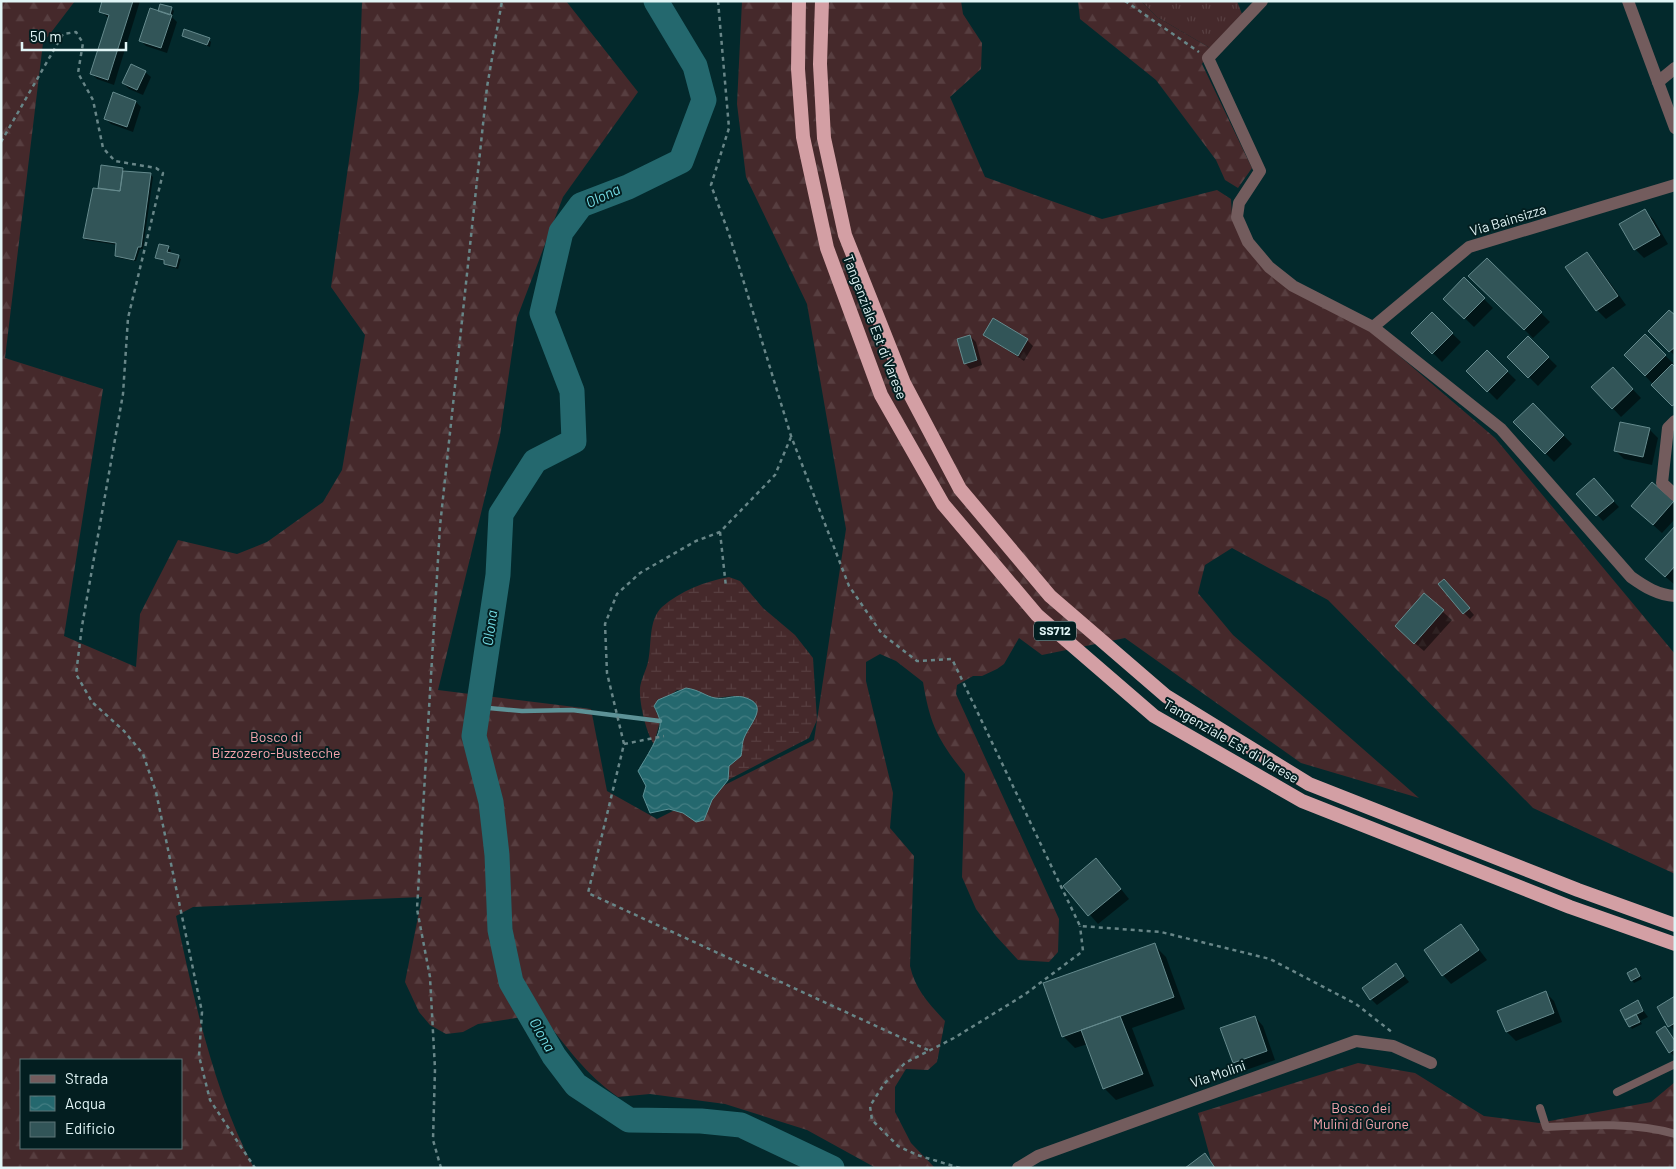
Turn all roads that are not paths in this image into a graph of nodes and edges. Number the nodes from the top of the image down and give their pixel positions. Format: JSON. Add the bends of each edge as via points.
{"nodes":[{"id":1,"x":799,"y":1,"type":"edge"},
{"id":2,"x":822,"y":1,"type":"edge"},
{"id":3,"x":1262,"y":1,"type":"edge"},
{"id":4,"x":1628,"y":1,"type":"edge"},
{"id":5,"x":1675,"y":68,"type":"edge"},
{"id":6,"x":1658,"y":82,"type":"junction"},
{"id":7,"x":1675,"y":128,"type":"edge"},
{"id":8,"x":1675,"y":185,"type":"edge"},
{"id":9,"x":1373,"y":327,"type":"junction"},
{"id":10,"x":1675,"y":421,"type":"edge"},
{"id":11,"x":1675,"y":495,"type":"edge"},
{"id":12,"x":1675,"y":596,"type":"edge"},
{"id":13,"x":1675,"y":925,"type":"edge"},
{"id":14,"x":1675,"y":944,"type":"edge"},
{"id":15,"x":1431,"y":1063,"type":"dead end"},
{"id":16,"x":1675,"y":1064,"type":"edge"},
{"id":17,"x":1617,"y":1092,"type":"dead end"},
{"id":18,"x":1540,"y":1108,"type":"dead end"},
{"id":19,"x":1675,"y":1134,"type":"edge"},
{"id":20,"x":1018,"y":1168,"type":"edge"}],
"edges":[{"from":1,"to":14,"type":"highway","name":"Tangenziale Est di Varese","number":"SS712","via":[[798,69],[804,137],[827,248],[881,395],[943,504],[1037,615],[1154,716],[1302,801],[1570,907]]},
{"from":2,"to":13,"type":"highway","name":"Tangenziale Est di Varese","number":"SS712","via":[[820,64],[824,138],[845,235],[904,383],[960,488],[1050,596],[1166,696],[1308,784]]},
{"from":3,"to":9,"type":"street","via":[[1208,58],[1260,171],[1239,202],[1237,217],[1248,242],[1269,267],[1293,286]]},
{"from":4,"to":6,"type":"street"},
{"from":5,"to":6,"type":"street"},
{"from":6,"to":7,"type":"street"},
{"from":8,"to":9,"type":"street","name":"Via Bainsizza","via":[[1469,247]]},
{"from":9,"to":12,"type":"street","via":[[1501,429],[1631,577],[1645,587]]},
{"from":10,"to":11,"type":"street","via":[[1668,428],[1662,483]]},
{"from":15,"to":20,"type":"street","name":"Via Molini","via":[[1393,1046],[1356,1041],[1038,1156]]},
{"from":16,"to":17,"type":"lane"},
{"from":18,"to":19,"type":"lane","via":[[1546,1127],[1585,1125]]}]}
